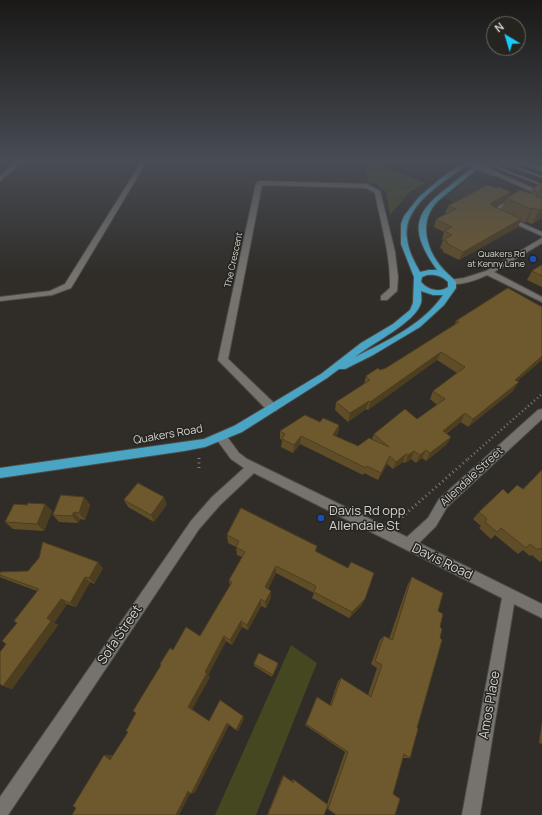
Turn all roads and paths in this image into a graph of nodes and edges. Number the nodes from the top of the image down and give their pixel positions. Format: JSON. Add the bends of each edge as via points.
{"nodes":[{"id":1,"x":122,"y":199,"type":"edge"},
{"id":2,"x":256,"y":199,"type":"edge"},
{"id":3,"x":379,"y":199,"type":"edge"},
{"id":4,"x":420,"y":199,"type":"edge"},
{"id":5,"x":437,"y":199,"type":"edge"},
{"id":6,"x":519,"y":202,"type":"edge"},
{"id":7,"x":542,"y":234,"type":"edge"},
{"id":8,"x":542,"y":240,"type":"edge"},
{"id":9,"x":489,"y":273,"type":"junction"},
{"id":10,"x":445,"y":276,"type":"junction"},
{"id":11,"x":417,"y":279,"type":"junction"},
{"id":12,"x":452,"y":282,"type":"junction"},
{"id":13,"x":449,"y":291,"type":"junction"},
{"id":14,"x":384,"y":298,"type":"dead end"},
{"id":15,"x":0,"y":299,"type":"edge"},
{"id":16,"x":542,"y":300,"type":"edge"},
{"id":17,"x":324,"y":376,"type":"junction"},
{"id":18,"x":542,"y":394,"type":"edge"},
{"id":19,"x":272,"y":408,"type":"junction"},
{"id":20,"x":542,"y":413,"type":"edge"},
{"id":21,"x":221,"y":437,"type":"junction"},
{"id":22,"x":199,"y":458,"type":"dead end"},
{"id":23,"x":253,"y":467,"type":"junction"},
{"id":24,"x":199,"y":468,"type":"dead end"},
{"id":25,"x":0,"y":473,"type":"edge"},
{"id":26,"x":402,"y":517,"type":"dead end"},
{"id":27,"x":408,"y":545,"type":"junction"},
{"id":28,"x":509,"y":594,"type":"junction"},
{"id":29,"x":542,"y":611,"type":"edge"},
{"id":30,"x":0,"y":812,"type":"edge"},
{"id":31,"x":471,"y":815,"type":"edge"}],
"edges":[{"from":1,"to":15,"type":"street","via":[[68,286],[52,293]]},
{"from":2,"to":19,"type":"street","name":"The Crescent","via":[[223,360]]},
{"from":3,"to":14,"type":"street","via":[[395,282],[394,289]]},
{"from":4,"to":11,"type":"main road","via":[[404,224],[407,253]]},
{"from":5,"to":10,"type":"main road","via":[[429,206],[423,220],[422,234],[428,252]]},
{"from":6,"to":7,"type":"street","via":[[514,200],[492,212]]},
{"from":8,"to":9,"type":"street"},
{"from":9,"to":12,"type":"street"},
{"from":9,"to":16,"type":"street"},
{"from":10,"to":11,"type":"main road","via":[[429,272],[420,274]]},
{"from":10,"to":12,"type":"main road"},
{"from":11,"to":13,"type":"main road","via":[[422,288],[427,290],[439,293]]},
{"from":11,"to":17,"type":"main road","name":"Quakers Road","via":[[417,304],[409,315]]},
{"from":12,"to":13,"type":"main road","name":"Quakers Road"},
{"from":13,"to":17,"type":"main road","name":"Quakers Road","via":[[442,303],[415,326],[373,352]]},
{"from":17,"to":19,"type":"main road","name":"Quakers Road"},
{"from":18,"to":26,"type":"path"},
{"from":19,"to":21,"type":"main road","name":"Quakers Road"},
{"from":20,"to":27,"type":"street","name":"Allendale Street","via":[[443,503],[432,522]]},
{"from":21,"to":23,"type":"street","name":"Davis Road","via":[[235,456]]},
{"from":21,"to":25,"type":"main road","name":"Quakers Road","via":[[184,447]]},
{"from":22,"to":24,"type":"path"},
{"from":23,"to":27,"type":"street","name":"Davis Road"},
{"from":23,"to":30,"type":"street","name":"Sofa Street","via":[[216,501],[195,525]]},
{"from":27,"to":28,"type":"street","name":"Davis Road"},
{"from":28,"to":29,"type":"street","name":"Davis Road"},
{"from":28,"to":31,"type":"street","name":"Amos Place"}]}
